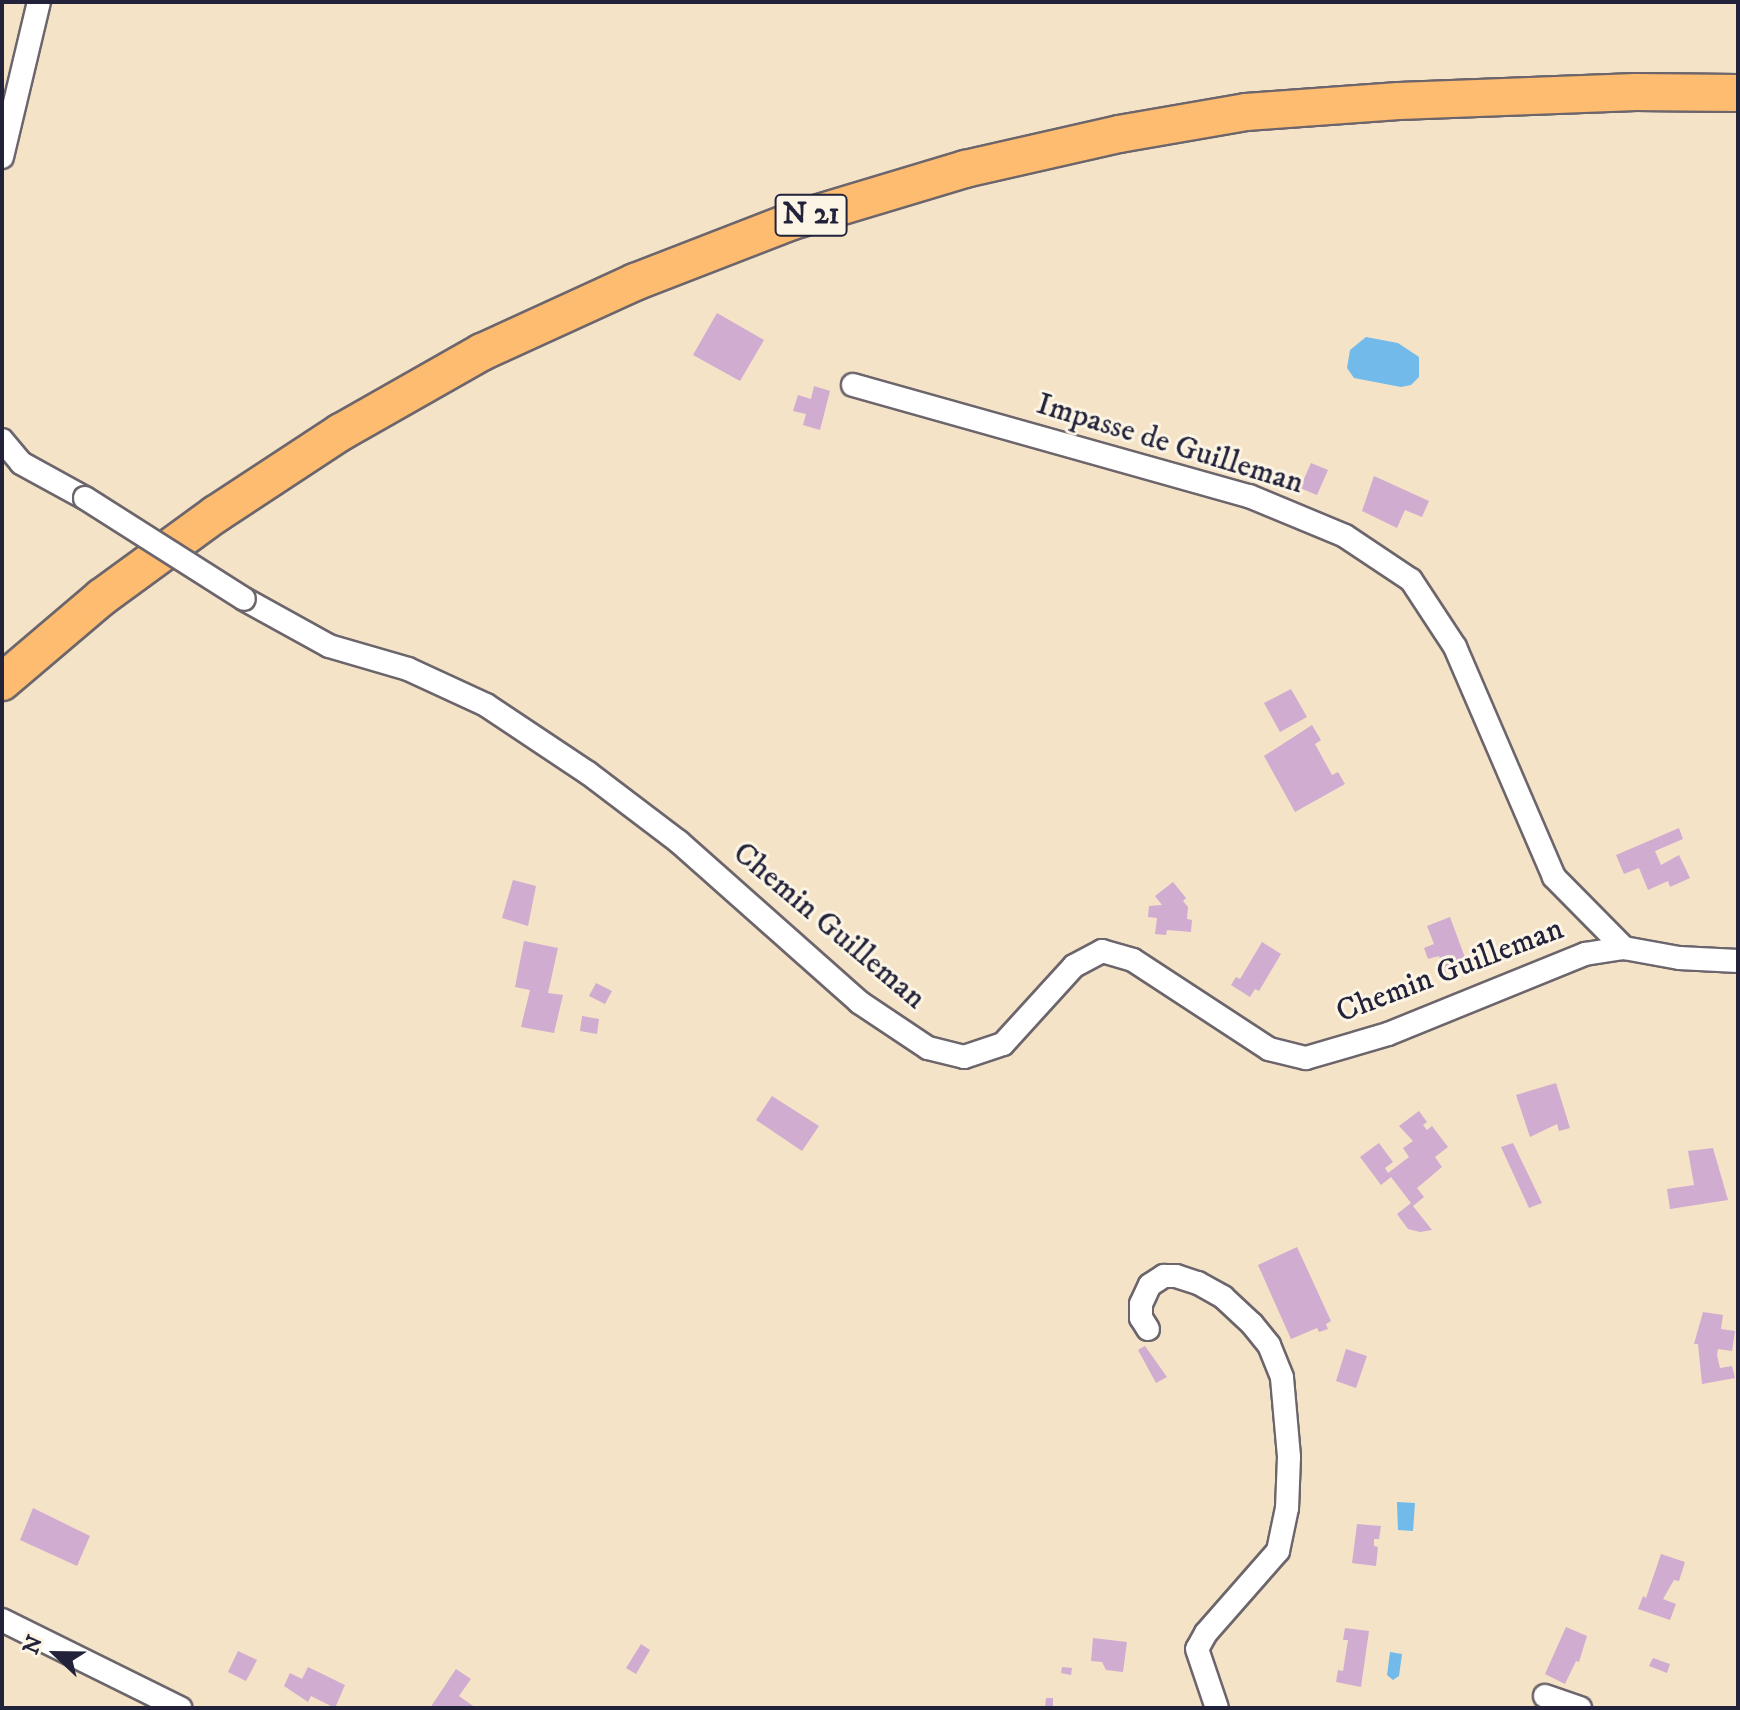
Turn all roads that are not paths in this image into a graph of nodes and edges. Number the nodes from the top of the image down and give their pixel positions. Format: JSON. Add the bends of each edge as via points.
{"nodes":[{"id":1,"x":39,"y":2,"type":"edge"},
{"id":2,"x":1738,"y":93,"type":"edge"},
{"id":3,"x":2,"y":157,"type":"edge"},
{"id":4,"x":853,"y":385,"type":"dead end"},
{"id":5,"x":2,"y":440,"type":"edge"},
{"id":6,"x":2,"y":682,"type":"edge"},
{"id":7,"x":1624,"y":948,"type":"junction"},
{"id":8,"x":1738,"y":961,"type":"edge"},
{"id":9,"x":1148,"y":1329,"type":"dead end"},
{"id":10,"x":2,"y":1620,"type":"edge"},
{"id":11,"x":1545,"y":1696,"type":"dead end"},
{"id":12,"x":180,"y":1708,"type":"edge"},
{"id":13,"x":1217,"y":1708,"type":"edge"},
{"id":14,"x":1580,"y":1708,"type":"edge"}],
"edges":[{"from":1,"to":3,"type":"street"},
{"from":2,"to":6,"type":"main road","number":"N 21","via":[[1399,101],[1246,112],[965,169],[792,221],[635,282],[482,352],[341,432],[102,597]]},
{"from":4,"to":7,"type":"street","name":"Impasse de Guilleman","via":[[1249,496],[1345,536],[1411,580],[1455,647],[1554,877]]},
{"from":5,"to":7,"type":"street","name":"Chemin Guilleman","bridge":true,"via":[[21,463],[329,646],[408,669],[486,705],[679,842],[859,1002],[928,1048],[964,1057],[1003,1044],[1074,966],[1102,951],[1133,960],[1269,1049],[1306,1058],[1388,1034],[1585,954]]},
{"from":7,"to":8,"type":"street","name":"Chemin Guilleman"},
{"from":9,"to":13,"type":"street","via":[[1141,1304],[1150,1285],[1164,1276],[1198,1283],[1252,1324],[1269,1345],[1282,1378],[1289,1457],[1278,1551],[1197,1649]]},
{"from":10,"to":12,"type":"street"},
{"from":11,"to":14,"type":"street"}]}
